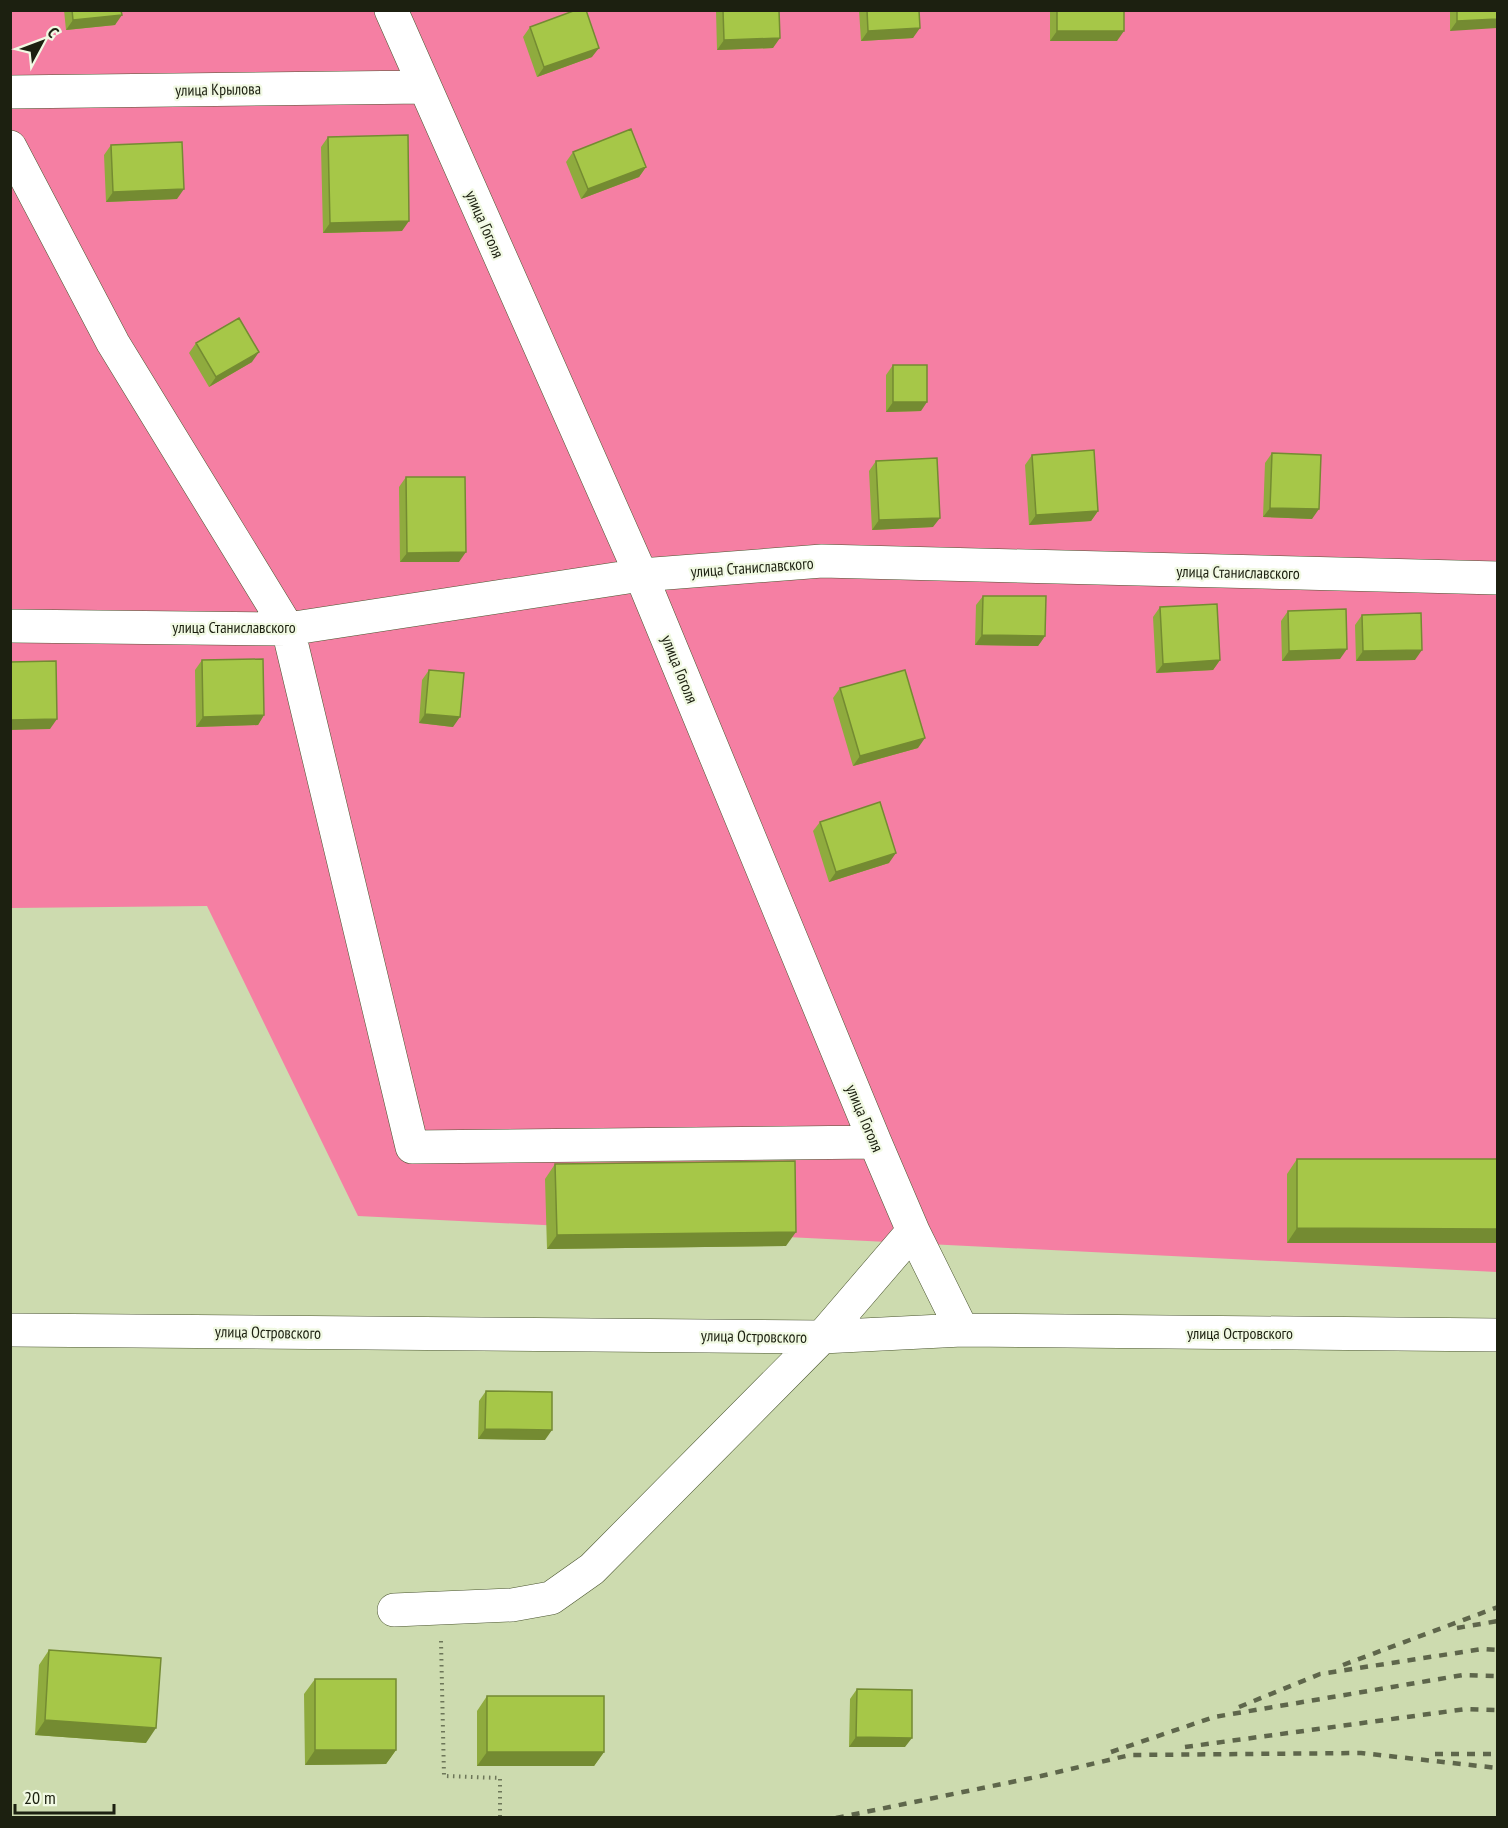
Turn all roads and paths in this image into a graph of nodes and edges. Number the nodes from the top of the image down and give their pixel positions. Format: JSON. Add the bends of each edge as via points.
{"nodes":[{"id":1,"x":391,"y":10,"type":"edge"},
{"id":2,"x":425,"y":87,"type":"junction"},
{"id":3,"x":10,"y":92,"type":"edge"},
{"id":4,"x":10,"y":147,"type":"edge"},
{"id":5,"x":641,"y":575,"type":"junction"},
{"id":6,"x":1497,"y":578,"type":"edge"},
{"id":7,"x":10,"y":626,"type":"edge"},
{"id":8,"x":288,"y":629,"type":"junction"},
{"id":9,"x":875,"y":1143,"type":"junction"},
{"id":10,"x":914,"y":1230,"type":"junction"},
{"id":11,"x":10,"y":1330,"type":"edge"},
{"id":12,"x":962,"y":1330,"type":"junction"},
{"id":13,"x":1497,"y":1335,"type":"edge"},
{"id":14,"x":822,"y":1337,"type":"junction"},
{"id":15,"x":441,"y":1608,"type":"junction"},
{"id":16,"x":394,"y":1610,"type":"dead end"},
{"id":17,"x":500,"y":1818,"type":"edge"}],
"edges":[{"from":1,"to":2,"type":"street","name":"улица Гоголя"},
{"from":2,"to":3,"type":"street","name":"улица Крылова"},
{"from":2,"to":5,"type":"street","name":"улица Гоголя"},
{"from":4,"to":8,"type":"street","via":[[113,343]]},
{"from":5,"to":6,"type":"street","name":"улица Станиславского","via":[[822,561]]},
{"from":5,"to":8,"type":"street","name":"улица Станиславского"},
{"from":5,"to":9,"type":"street","name":"улица Гоголя"},
{"from":7,"to":8,"type":"street","name":"улица Станиславского"},
{"from":8,"to":9,"type":"street","via":[[412,1146]]},
{"from":9,"to":10,"type":"street","name":"улица Гоголя"},
{"from":10,"to":12,"type":"street","name":"улица Гоголя"},
{"from":10,"to":14,"type":"street"},
{"from":11,"to":14,"type":"street","name":"улица Островского"},
{"from":12,"to":13,"type":"street","name":"улица Островского"},
{"from":12,"to":14,"type":"street","name":"улица Островского"},
{"from":14,"to":15,"type":"street","via":[[592,1569],[551,1598],[512,1605]]},
{"from":15,"to":16,"type":"street"},
{"from":15,"to":17,"type":"path","via":[[444,1776],[500,1778]]}]}
